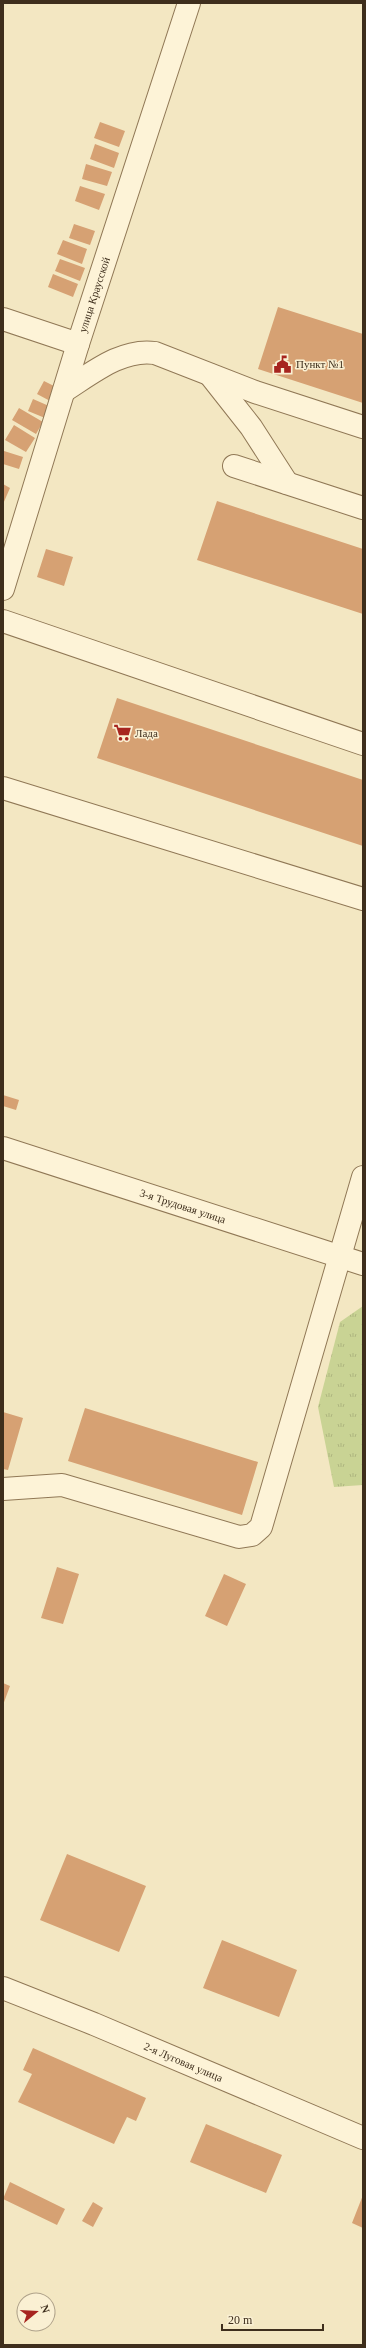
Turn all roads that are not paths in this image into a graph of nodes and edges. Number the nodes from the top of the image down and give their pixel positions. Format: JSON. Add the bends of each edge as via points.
{"nodes":[{"id":1,"x":189,"y":3,"type":"edge"},
{"id":2,"x":3,"y":319,"type":"edge"},
{"id":3,"x":78,"y":344,"type":"junction"},
{"id":4,"x":210,"y":375,"type":"junction"},
{"id":5,"x":64,"y":391,"type":"junction"},
{"id":6,"x":363,"y":427,"type":"edge"},
{"id":7,"x":234,"y":466,"type":"dead end"},
{"id":8,"x":287,"y":483,"type":"junction"},
{"id":9,"x":363,"y":508,"type":"edge"},
{"id":10,"x":3,"y":589,"type":"edge"},
{"id":11,"x":3,"y":621,"type":"edge"},
{"id":12,"x":363,"y":744,"type":"edge"},
{"id":13,"x":3,"y":788,"type":"edge"},
{"id":14,"x":363,"y":899,"type":"edge"},
{"id":15,"x":3,"y":1148,"type":"edge"},
{"id":16,"x":363,"y":1177,"type":"edge"},
{"id":17,"x":339,"y":1256,"type":"junction"},
{"id":18,"x":363,"y":1264,"type":"edge"},
{"id":19,"x":3,"y":1489,"type":"edge"},
{"id":20,"x":3,"y":1988,"type":"edge"},
{"id":21,"x":363,"y":2138,"type":"edge"}],
"edges":[{"from":1,"to":3,"type":"street","name":"улица Краусской"},
{"from":2,"to":3,"type":"street"},
{"from":3,"to":5,"type":"street","name":"улица Краусской"},
{"from":4,"to":5,"type":"street","via":[[155,353],[141,351],[123,356]]},
{"from":4,"to":6,"type":"street"},
{"from":4,"to":8,"type":"street","via":[[251,427]]},
{"from":5,"to":10,"type":"street","name":"улица Краусской"},
{"from":7,"to":8,"type":"street"},
{"from":8,"to":9,"type":"street"},
{"from":11,"to":12,"type":"street"},
{"from":13,"to":14,"type":"street"},
{"from":15,"to":17,"type":"street","name":"3-я Трудовая улица"},
{"from":16,"to":17,"type":"street"},
{"from":17,"to":18,"type":"street","name":"3-я Трудовая улица"},
{"from":17,"to":19,"type":"street","via":[[261,1527],[252,1535],[239,1537],[62,1485]]},
{"from":20,"to":21,"type":"street","name":"2-я Луговая улица"}]}
